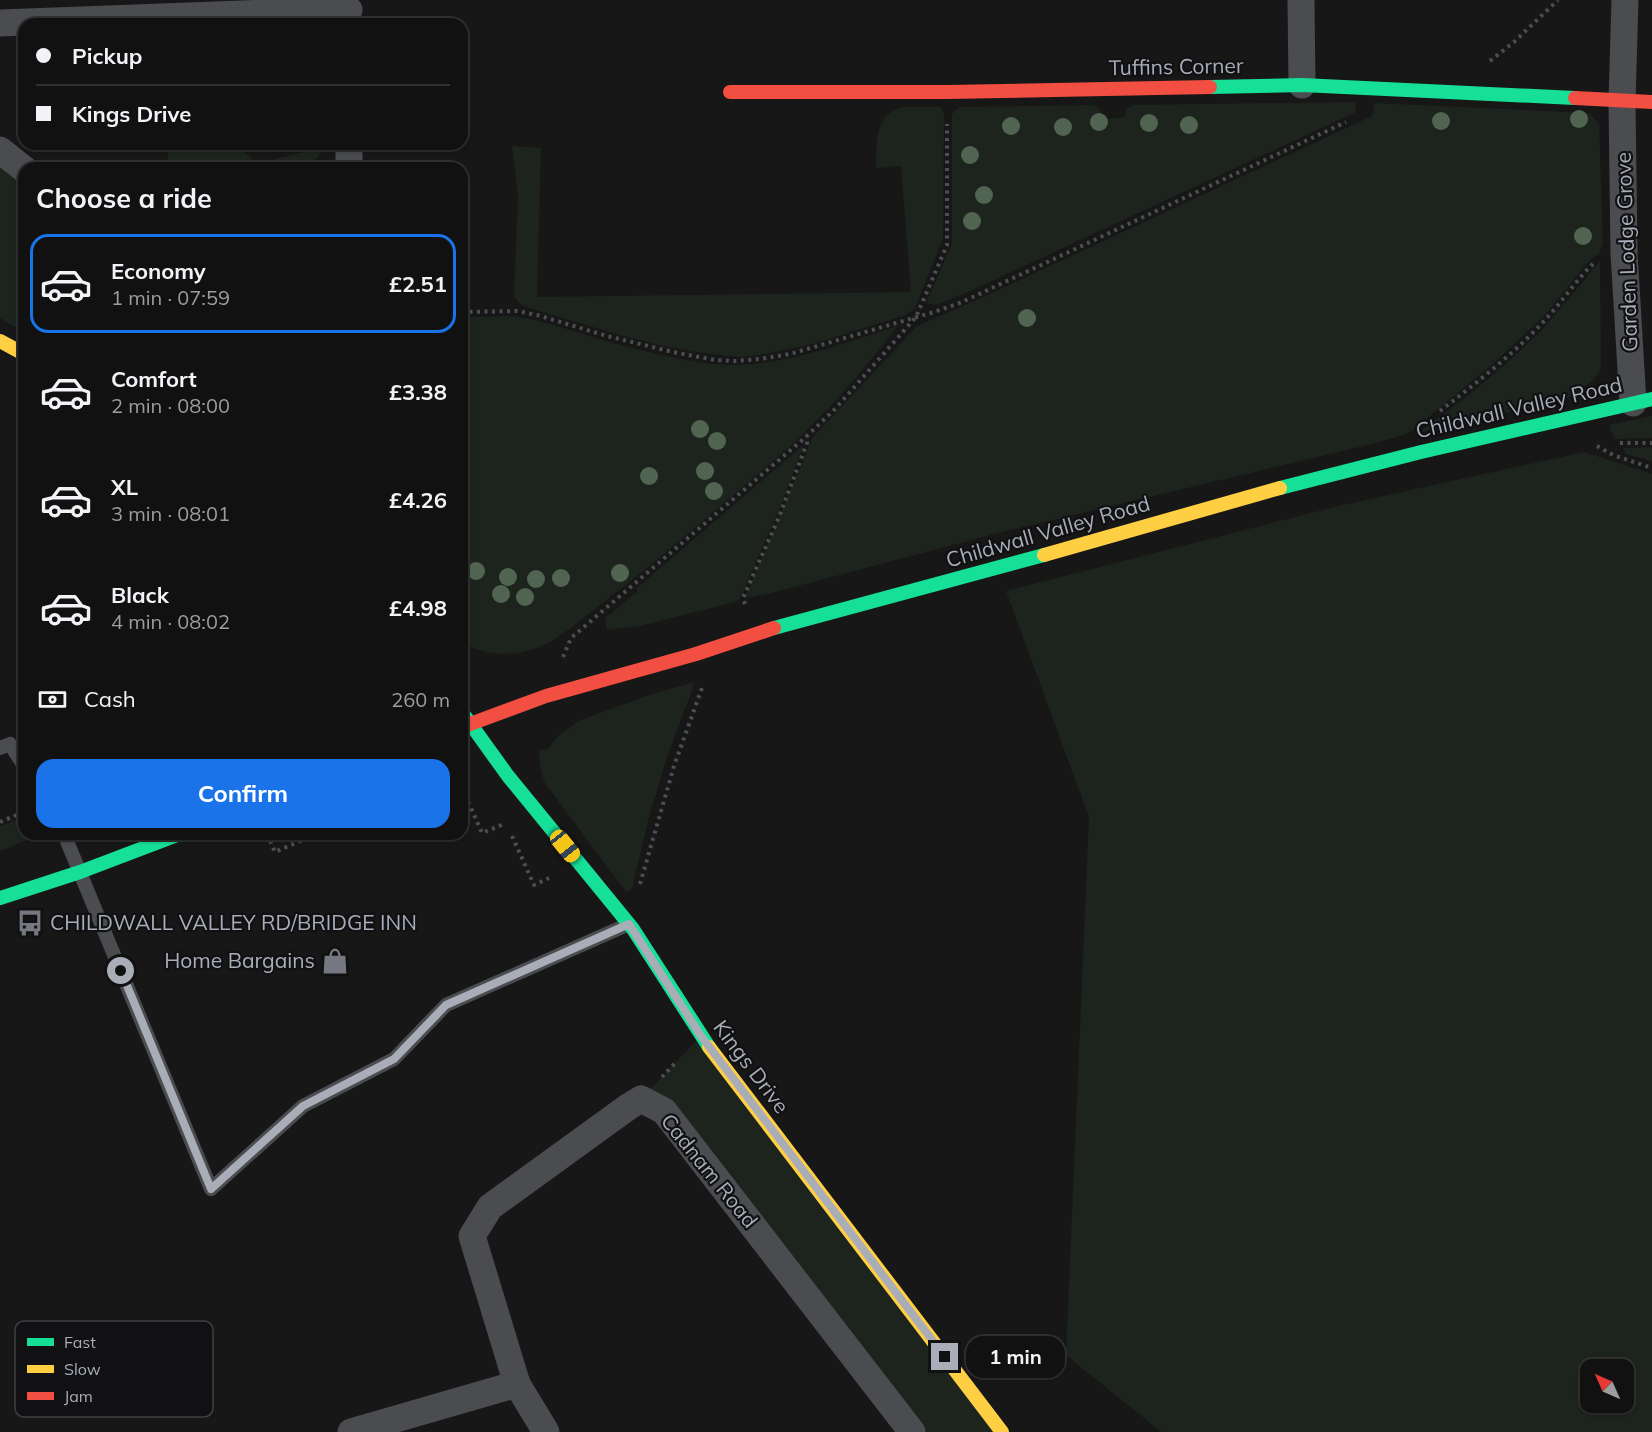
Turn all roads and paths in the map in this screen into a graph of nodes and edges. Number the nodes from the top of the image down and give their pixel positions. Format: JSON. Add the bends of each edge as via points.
{"nodes":[{"id":1,"x":1301,"y":0,"type":"edge"},
{"id":2,"x":1558,"y":0,"type":"edge"},
{"id":3,"x":1625,"y":0,"type":"edge"},
{"id":4,"x":349,"y":11,"type":"edge"},
{"id":5,"x":145,"y":18,"type":"edge"},
{"id":6,"x":18,"y":22,"type":"edge"},
{"id":7,"x":0,"y":23,"type":"edge"},
{"id":8,"x":1486,"y":64,"type":"dead end"},
{"id":9,"x":1302,"y":85,"type":"junction"},
{"id":10,"x":1364,"y":88,"type":"junction"},
{"id":11,"x":730,"y":92,"type":"dead end"},
{"id":12,"x":947,"y":92,"type":"junction"},
{"id":13,"x":1622,"y":102,"type":"junction"},
{"id":14,"x":1652,"y":102,"type":"edge"},
{"id":15,"x":0,"y":150,"type":"edge"},
{"id":16,"x":18,"y":164,"type":"edge"},
{"id":17,"x":1624,"y":253,"type":"junction"},
{"id":18,"x":468,"y":312,"type":"edge"},
{"id":19,"x":916,"y":317,"type":"junction"},
{"id":20,"x":0,"y":341,"type":"edge"},
{"id":21,"x":18,"y":351,"type":"edge"},
{"id":22,"x":1642,"y":401,"type":"edge"},
{"id":23,"x":807,"y":436,"type":"junction"},
{"id":24,"x":1593,"y":443,"type":"dead end"},
{"id":25,"x":1421,"y":452,"type":"junction"},
{"id":26,"x":1652,"y":468,"type":"edge"},
{"id":27,"x":754,"y":633,"type":"junction"},
{"id":28,"x":696,"y":654,"type":"junction"},
{"id":29,"x":546,"y":696,"type":"junction"},
{"id":30,"x":468,"y":724,"type":"edge"},
{"id":31,"x":468,"y":727,"type":"edge"},
{"id":32,"x":0,"y":748,"type":"edge"},
{"id":33,"x":18,"y":757,"type":"edge"},
{"id":34,"x":468,"y":802,"type":"edge"},
{"id":35,"x":18,"y":814,"type":"edge"},
{"id":36,"x":0,"y":822,"type":"edge"},
{"id":37,"x":506,"y":824,"type":"dead end"},
{"id":38,"x":511,"y":834,"type":"dead end"},
{"id":39,"x":67,"y":840,"type":"edge"},
{"id":40,"x":148,"y":840,"type":"edge"},
{"id":41,"x":270,"y":840,"type":"edge"},
{"id":42,"x":302,"y":840,"type":"edge"},
{"id":43,"x":126,"y":844,"type":"edge"},
{"id":44,"x":579,"y":864,"type":"junction"},
{"id":45,"x":80,"y":872,"type":"junction"},
{"id":46,"x":638,"y":892,"type":"dead end"},
{"id":47,"x":0,"y":898,"type":"edge"},
{"id":48,"x":629,"y":924,"type":"junction"},
{"id":49,"x":701,"y":1036,"type":"junction"},
{"id":50,"x":641,"y":1100,"type":"junction"},
{"id":51,"x":517,"y":1384,"type":"junction"},
{"id":52,"x":351,"y":1432,"type":"edge"},
{"id":53,"x":546,"y":1432,"type":"edge"},
{"id":54,"x":912,"y":1432,"type":"edge"},
{"id":55,"x":1002,"y":1432,"type":"edge"}],
"edges":[{"from":1,"to":9,"type":"street"},
{"from":2,"to":8,"type":"path"},
{"from":3,"to":13,"type":"street","name":"Garden Lodge Grove"},
{"from":4,"to":5,"type":"street"},
{"from":6,"to":7,"type":"street"},
{"from":9,"to":10,"type":"street","name":"Tuffins Corner"},
{"from":9,"to":12,"type":"street","name":"Tuffins Corner"},
{"from":10,"to":13,"type":"street","name":"Tuffins Corner"},
{"from":10,"to":19,"type":"path","via":[[1364,114],[960,303]]},
{"from":11,"to":12,"type":"street","name":"Tuffins Corner"},
{"from":12,"to":19,"type":"path","via":[[947,245]]},
{"from":13,"to":14,"type":"street"},
{"from":13,"to":17,"type":"street","name":"Garden Lodge Grove"},
{"from":15,"to":16,"type":"street"},
{"from":17,"to":22,"type":"street","name":"Garden Lodge Grove"},
{"from":17,"to":25,"type":"path","via":[[1600,257],[1517,348],[1416,432]]},
{"from":18,"to":19,"type":"path","via":[[517,311],[673,352],[735,361],[790,354]]},
{"from":19,"to":23,"type":"path"},
{"from":20,"to":21,"type":"street"},
{"from":22,"to":25,"type":"street","name":"Childwall Valley Road"},
{"from":23,"to":27,"type":"path","via":[[779,516],[743,598]]},
{"from":23,"to":29,"type":"path","via":[[571,638]]},
{"from":24,"to":26,"type":"path","via":[[1613,455]]},
{"from":25,"to":27,"type":"street","name":"Childwall Valley Road"},
{"from":27,"to":28,"type":"street","name":"Childwall Valley Road"},
{"from":28,"to":29,"type":"street","name":"Childwall Valley Road"},
{"from":28,"to":46,"type":"path","via":[[704,682],[674,766]]},
{"from":29,"to":30,"type":"street","name":"Childwall Valley Road"},
{"from":31,"to":44,"type":"street","name":"Kings Drive"},
{"from":32,"to":33,"type":"lane","via":[[10,744]]},
{"from":34,"to":37,"type":"path","via":[[482,833]]},
{"from":35,"to":36,"type":"path"},
{"from":38,"to":44,"type":"path","via":[[534,885]]},
{"from":39,"to":45,"type":"lane"},
{"from":40,"to":43,"type":"street"},
{"from":41,"to":42,"type":"path","via":[[275,852]]},
{"from":43,"to":45,"type":"street"},
{"from":44,"to":48,"type":"street","name":"Kings Drive"},
{"from":45,"to":47,"type":"street"},
{"from":45,"to":48,"type":"lane","via":[[211,1189],[303,1106],[394,1059],[446,1005]]},
{"from":48,"to":49,"type":"street","name":"Kings Drive"},
{"from":49,"to":50,"type":"path"},
{"from":49,"to":55,"type":"street","name":"Kings Drive"},
{"from":50,"to":51,"type":"street","name":"Cadnam Road","via":[[490,1207],[472,1236]]},
{"from":50,"to":54,"type":"street","name":"Cadnam Road","via":[[664,1111]]},
{"from":51,"to":52,"type":"street"},
{"from":51,"to":53,"type":"street","name":"Cadnam Road"}]}
